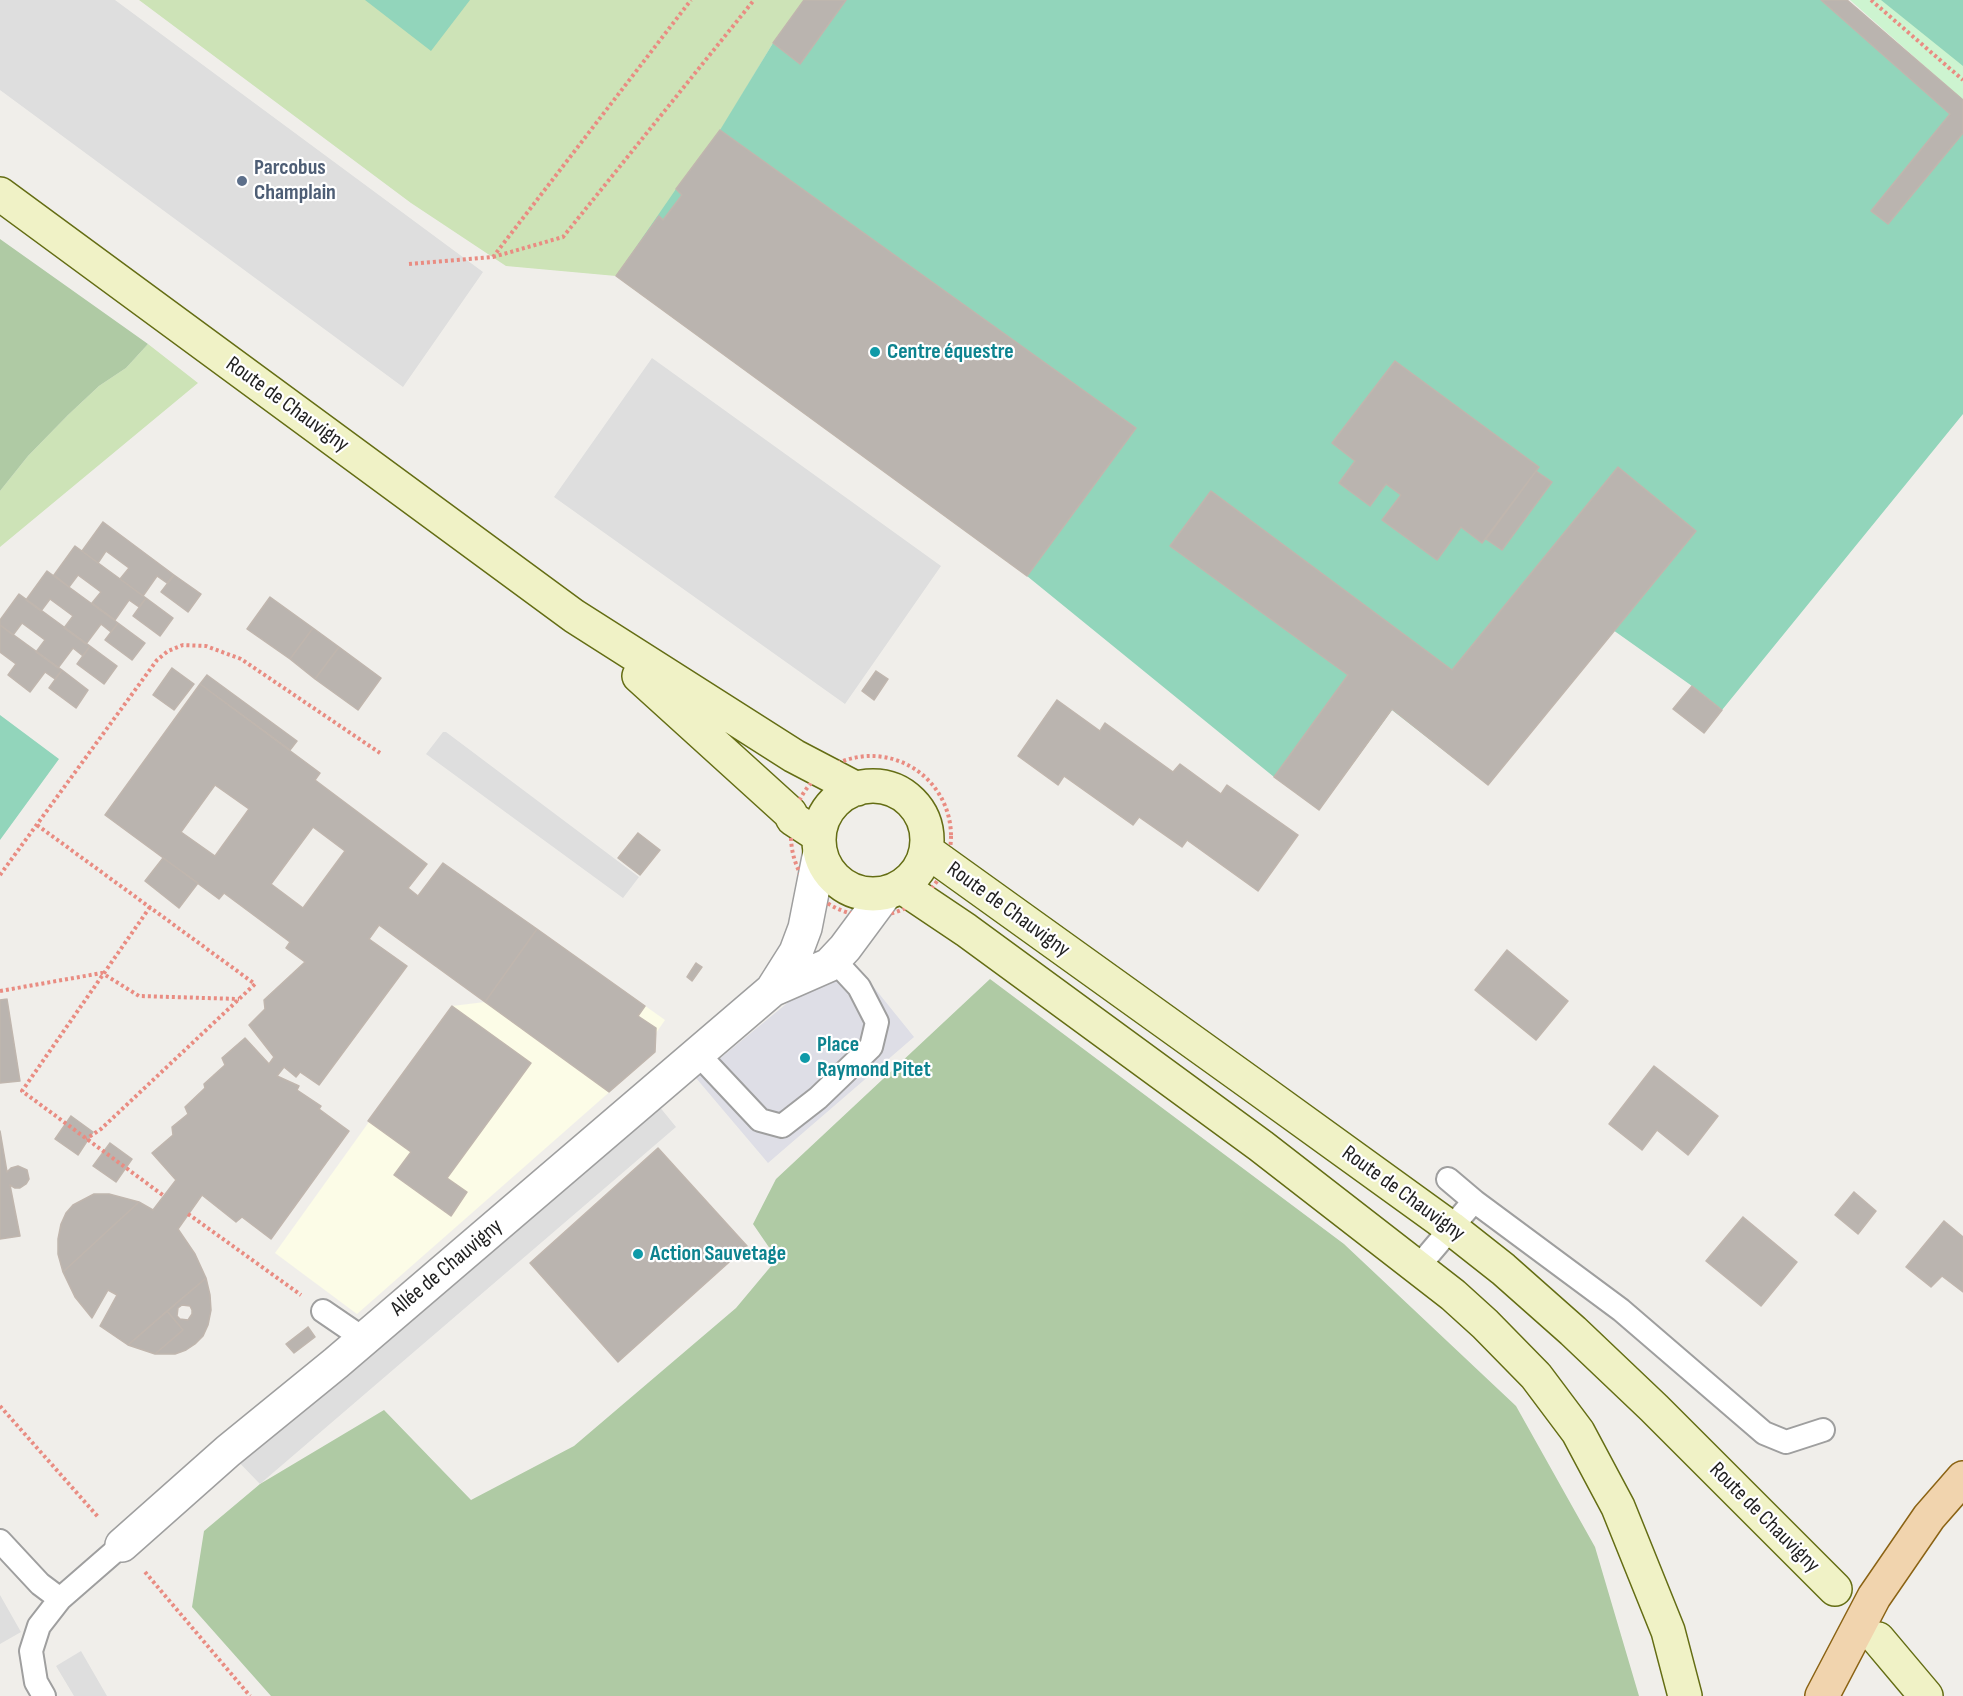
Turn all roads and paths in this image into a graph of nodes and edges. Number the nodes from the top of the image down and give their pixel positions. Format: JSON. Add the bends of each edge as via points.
{"nodes":[{"id":1,"x":691,"y":0,"type":"edge"},
{"id":2,"x":754,"y":0,"type":"edge"},
{"id":3,"x":1871,"y":0,"type":"edge"},
{"id":4,"x":1963,"y":80,"type":"edge"},
{"id":5,"x":0,"y":194,"type":"edge"},
{"id":6,"x":493,"y":257,"type":"junction"},
{"id":7,"x":409,"y":264,"type":"dead end"},
{"id":8,"x":574,"y":616,"type":"junction"},
{"id":9,"x":380,"y":753,"type":"dead end"},
{"id":10,"x":824,"y":771,"type":"junction"},
{"id":11,"x":857,"y":789,"type":"junction"},
{"id":12,"x":37,"y":825,"type":"junction"},
{"id":13,"x":810,"y":835,"type":"junction"},
{"id":14,"x":937,"y":859,"type":"junction"},
{"id":15,"x":0,"y":875,"type":"edge"},
{"id":16,"x":811,"y":890,"type":"junction"},
{"id":17,"x":894,"y":899,"type":"junction"},
{"id":18,"x":150,"y":907,"type":"junction"},
{"id":19,"x":834,"y":960,"type":"junction"},
{"id":20,"x":102,"y":973,"type":"junction"},
{"id":21,"x":772,"y":990,"type":"junction"},
{"id":22,"x":0,"y":991,"type":"edge"},
{"id":23,"x":239,"y":999,"type":"junction"},
{"id":24,"x":698,"y":1054,"type":"junction"},
{"id":25,"x":86,"y":1139,"type":"junction"},
{"id":26,"x":1448,"y":1179,"type":"dead end"},
{"id":27,"x":164,"y":1196,"type":"dead end"},
{"id":28,"x":1474,"y":1201,"type":"junction"},
{"id":29,"x":188,"y":1214,"type":"dead end"},
{"id":30,"x":1451,"y":1228,"type":"junction"},
{"id":31,"x":1418,"y":1268,"type":"junction"},
{"id":32,"x":323,"y":1311,"type":"joint"},
{"id":33,"x":363,"y":1339,"type":"junction"},
{"id":34,"x":0,"y":1406,"type":"edge"},
{"id":35,"x":1822,"y":1430,"type":"dead end"},
{"id":36,"x":1963,"y":1478,"type":"edge"},
{"id":37,"x":0,"y":1541,"type":"edge"},
{"id":38,"x":122,"y":1545,"type":"junction"},
{"id":39,"x":1835,"y":1589,"type":"dead end"},
{"id":40,"x":60,"y":1599,"type":"junction"},
{"id":41,"x":1878,"y":1639,"type":"dead end"},
{"id":42,"x":44,"y":1696,"type":"edge"},
{"id":43,"x":250,"y":1696,"type":"edge"},
{"id":44,"x":1685,"y":1696,"type":"edge"},
{"id":45,"x":1822,"y":1696,"type":"edge"},
{"id":46,"x":1926,"y":1696,"type":"edge"}],
"edges":[{"from":1,"to":6,"type":"path"},
{"from":2,"to":6,"type":"path","via":[[563,237]]},
{"from":3,"to":4,"type":"path"},
{"from":5,"to":8,"type":"main road","name":"Route de Chauvigny"},
{"from":6,"to":7,"type":"path"},
{"from":8,"to":10,"type":"main road","name":"Route de Chauvigny","via":[[794,756]]},
{"from":8,"to":13,"type":"main road","name":"Route de Chauvigny"},
{"from":9,"to":12,"type":"path","via":[[242,659],[206,646],[183,645],[157,660]]},
{"from":10,"to":11,"type":"main road","name":"Route de Chauvigny"},
{"from":10,"to":13,"type":"path","via":[[799,801]]},
{"from":10,"to":14,"type":"path","via":[[867,756],[890,758],[927,778],[950,819],[952,843]]},
{"from":11,"to":13,"type":"main road","via":[[842,795]]},
{"from":11,"to":14,"type":"main road","via":[[886,788],[908,798],[923,818]]},
{"from":12,"to":15,"type":"path"},
{"from":12,"to":18,"type":"path"},
{"from":13,"to":16,"type":"street","name":"Allée de Chauvigny"},
{"from":13,"to":16,"type":"path","via":[[791,838],[793,856]]},
{"from":13,"to":17,"type":"main road","via":[[828,871],[844,886]]},
{"from":14,"to":17,"type":"main road","via":[[918,871]]},
{"from":14,"to":17,"type":"path","via":[[936,885]]},
{"from":14,"to":30,"type":"main road","name":"Route de Chauvigny"},
{"from":16,"to":17,"type":"path","via":[[848,913]]},
{"from":16,"to":21,"type":"street","name":"Allée de Chauvigny","via":[[805,928],[796,952]]},
{"from":17,"to":17,"type":"path","via":[[896,912]]},
{"from":17,"to":19,"type":"street","name":"Allée de Chauvigny"},
{"from":17,"to":31,"type":"main road","name":"Route de Chauvigny","via":[[966,930],[1236,1128]]},
{"from":18,"to":20,"type":"path"},
{"from":18,"to":23,"type":"path","via":[[255,984]]},
{"from":19,"to":21,"type":"street","name":"Allée de Chauvigny"},
{"from":19,"to":24,"type":"lane","via":[[859,987],[877,1023],[871,1047],[782,1126],[760,1120]]},
{"from":20,"to":22,"type":"path"},
{"from":20,"to":23,"type":"path","via":[[139,996]]},
{"from":20,"to":25,"type":"path","via":[[22,1091]]},
{"from":21,"to":24,"type":"street","name":"Allée de Chauvigny"},
{"from":23,"to":25,"type":"path"},
{"from":24,"to":33,"type":"street","name":"Allée de Chauvigny"},
{"from":25,"to":27,"type":"path"},
{"from":26,"to":28,"type":"lane"},
{"from":28,"to":30,"type":"lane"},
{"from":28,"to":35,"type":"lane","via":[[1621,1310],[1764,1434],[1786,1442]]},
{"from":29,"to":32,"type":"path"},
{"from":30,"to":31,"type":"lane"},
{"from":30,"to":39,"type":"main road","name":"Route de Chauvigny","via":[[1573,1331]]},
{"from":31,"to":44,"type":"main road","name":"Route de Chauvigny","via":[[1453,1295],[1536,1376],[1578,1432],[1618,1507],[1647,1577],[1668,1631]]},
{"from":32,"to":33,"type":"lane"},
{"from":33,"to":38,"type":"street","name":"Allée de Chauvigny"},
{"from":34,"to":38,"type":"path"},
{"from":36,"to":45,"type":"main road","via":[[1929,1517],[1874,1597]]},
{"from":37,"to":40,"type":"lane","via":[[40,1584]]},
{"from":38,"to":40,"type":"lane"},
{"from":38,"to":43,"type":"path"},
{"from":40,"to":42,"type":"lane","via":[[39,1626],[31,1651],[36,1682]]},
{"from":41,"to":46,"type":"main road"}]}
